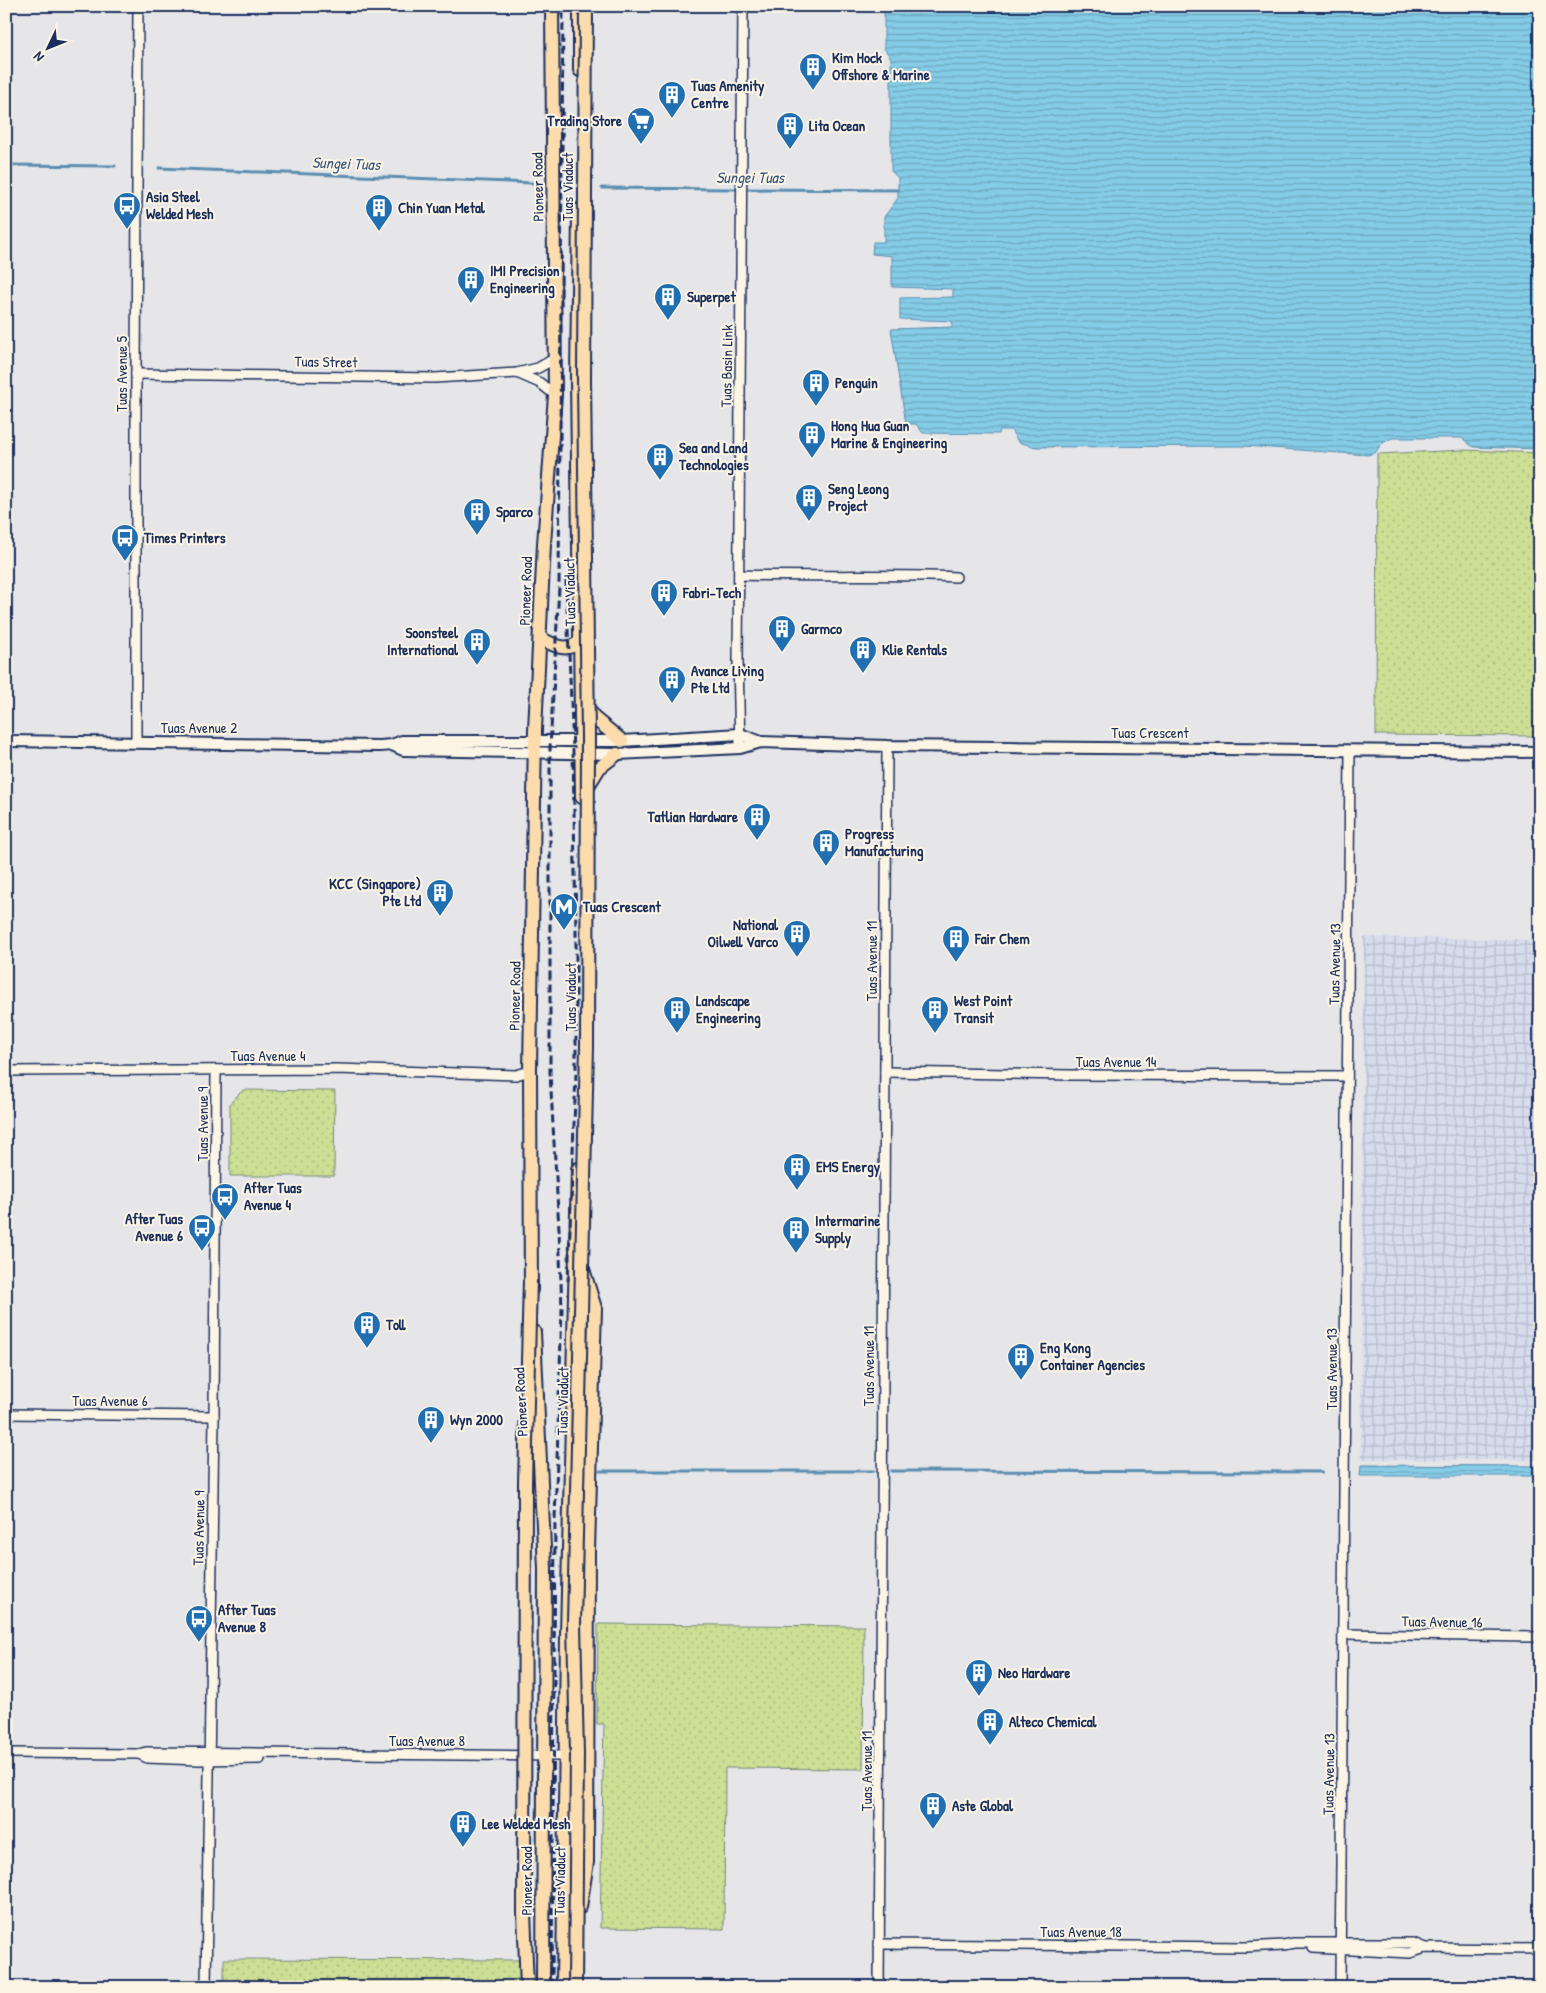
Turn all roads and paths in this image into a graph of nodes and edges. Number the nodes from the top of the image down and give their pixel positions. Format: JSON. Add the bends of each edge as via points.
{"nodes":[{"id":1,"x":138,"y":6,"type":"edge"},
{"id":2,"x":552,"y":6,"type":"edge"},
{"id":3,"x":580,"y":6,"type":"edge"},
{"id":4,"x":586,"y":6,"type":"edge"},
{"id":5,"x":743,"y":6,"type":"edge"},
{"id":6,"x":554,"y":359,"type":"junction"},
{"id":7,"x":517,"y":373,"type":"junction"},
{"id":8,"x":136,"y":374,"type":"junction"},
{"id":9,"x":555,"y":395,"type":"junction"},
{"id":10,"x":740,"y":575,"type":"junction"},
{"id":11,"x":956,"y":577,"type":"dead end"},
{"id":12,"x":540,"y":638,"type":"junction"},
{"id":13,"x":579,"y":642,"type":"junction"},
{"id":14,"x":580,"y":696,"type":"junction"},
{"id":15,"x":740,"y":734,"type":"junction"},
{"id":16,"x":6,"y":740,"type":"edge"},
{"id":17,"x":535,"y":740,"type":"junction"},
{"id":18,"x":581,"y":740,"type":"junction"},
{"id":19,"x":622,"y":741,"type":"junction"},
{"id":20,"x":761,"y":742,"type":"junction"},
{"id":21,"x":136,"y":743,"type":"junction"},
{"id":22,"x":392,"y":745,"type":"junction"},
{"id":23,"x":887,"y":746,"type":"junction"},
{"id":24,"x":740,"y":748,"type":"junction"},
{"id":25,"x":1350,"y":751,"type":"junction"},
{"id":26,"x":1540,"y":752,"type":"edge"},
{"id":27,"x":535,"y":754,"type":"junction"},
{"id":28,"x":581,"y":754,"type":"junction"},
{"id":29,"x":617,"y":754,"type":"junction"},
{"id":30,"x":582,"y":795,"type":"junction"},
{"id":31,"x":216,"y":1070,"type":"junction"},
{"id":32,"x":6,"y":1071,"type":"edge"},
{"id":33,"x":530,"y":1071,"type":"junction"},
{"id":34,"x":885,"y":1072,"type":"junction"},
{"id":35,"x":1348,"y":1076,"type":"junction"},
{"id":36,"x":583,"y":1267,"type":"junction"},
{"id":37,"x":530,"y":1280,"type":"junction"},
{"id":38,"x":6,"y":1414,"type":"edge"},
{"id":39,"x":214,"y":1416,"type":"junction"},
{"id":40,"x":1344,"y":1634,"type":"junction"},
{"id":41,"x":1540,"y":1637,"type":"edge"},
{"id":42,"x":6,"y":1753,"type":"edge"},
{"id":43,"x":544,"y":1756,"type":"junction"},
{"id":44,"x":566,"y":1756,"type":"junction"},
{"id":45,"x":209,"y":1757,"type":"junction"},
{"id":46,"x":879,"y":1944,"type":"junction"},
{"id":47,"x":1341,"y":1947,"type":"junction"},
{"id":48,"x":1540,"y":1949,"type":"edge"},
{"id":49,"x":206,"y":1987,"type":"edge"},
{"id":50,"x":527,"y":1987,"type":"edge"},
{"id":51,"x":543,"y":1987,"type":"edge"},
{"id":52,"x":563,"y":1987,"type":"edge"},
{"id":53,"x":575,"y":1987,"type":"edge"},
{"id":54,"x":879,"y":1987,"type":"edge"},
{"id":55,"x":1340,"y":1987,"type":"edge"}],
"edges":[{"from":1,"to":8,"type":"street","name":"Tuas Avenue 5"},
{"from":2,"to":6,"type":"main road","name":"Pioneer Road"},
{"from":3,"to":13,"type":"main road"},
{"from":4,"to":36,"type":"main road","name":"Tuas Viaduct","bridge":true,"via":[[584,379],[588,767]]},
{"from":5,"to":10,"type":"street","name":"Tuas Basin Link"},
{"from":6,"to":7,"type":"street","name":"Tuas Street","via":[[538,368]]},
{"from":6,"to":9,"type":"main road","name":"Pioneer Road"},
{"from":7,"to":8,"type":"street","name":"Tuas Street","via":[[435,378]]},
{"from":7,"to":9,"type":"street","name":"Tuas Street","via":[[540,383]]},
{"from":8,"to":21,"type":"street","name":"Tuas Avenue 5"},
{"from":9,"to":12,"type":"main road","name":"Pioneer Road"},
{"from":10,"to":11,"type":"street"},
{"from":10,"to":15,"type":"street","name":"Tuas Basin Link"},
{"from":12,"to":13,"type":"main road","via":[[561,648]]},
{"from":12,"to":17,"type":"main road","name":"Pioneer Road"},
{"from":13,"to":14,"type":"main road"},
{"from":14,"to":18,"type":"main road"},
{"from":14,"to":19,"type":"main road","via":[[594,719]]},
{"from":15,"to":19,"type":"street","name":"Tuas Crescent"},
{"from":15,"to":20,"type":"street","name":"Tuas Crescent"},
{"from":15,"to":24,"type":"street","name":"Tuas Basin Link"},
{"from":16,"to":21,"type":"street","name":"Tuas Avenue 2"},
{"from":17,"to":18,"type":"street","name":"Tuas Avenue 2"},
{"from":17,"to":22,"type":"street","name":"Tuas Avenue 2","via":[[402,740]]},
{"from":17,"to":27,"type":"main road","name":"Pioneer Road"},
{"from":18,"to":19,"type":"street","name":"Tuas Crescent"},
{"from":18,"to":28,"type":"main road"},
{"from":20,"to":23,"type":"street","name":"Tuas Crescent"},
{"from":20,"to":24,"type":"street","name":"Tuas Crescent"},
{"from":21,"to":22,"type":"street","name":"Tuas Avenue 2"},
{"from":22,"to":27,"type":"street","name":"Tuas Avenue 2","via":[[403,750]]},
{"from":23,"to":25,"type":"street","name":"Tuas Crescent"},
{"from":23,"to":34,"type":"street","name":"Tuas Avenue 11"},
{"from":24,"to":29,"type":"street","name":"Tuas Crescent"},
{"from":25,"to":26,"type":"street","name":"Tuas Crescent"},
{"from":25,"to":35,"type":"street","name":"Tuas Avenue 13"},
{"from":27,"to":28,"type":"street","name":"Tuas Crescent"},
{"from":27,"to":33,"type":"main road","name":"Pioneer Road"},
{"from":28,"to":29,"type":"street","name":"Tuas Crescent"},
{"from":28,"to":30,"type":"main road"},
{"from":29,"to":30,"type":"main road","via":[[600,768]]},
{"from":30,"to":44,"type":"main road","via":[[582,1031]]},
{"from":31,"to":32,"type":"street","name":"Tuas Avenue 4"},
{"from":31,"to":33,"type":"street","name":"Tuas Avenue 4","via":[[337,1069],[516,1075]]},
{"from":31,"to":39,"type":"street","name":"Tuas Avenue 9"},
{"from":33,"to":37,"type":"main road","name":"Pioneer Road"},
{"from":34,"to":35,"type":"street","name":"Tuas Avenue 14"},
{"from":34,"to":46,"type":"street","name":"Tuas Avenue 11"},
{"from":35,"to":40,"type":"street","name":"Tuas Avenue 13"},
{"from":36,"to":52,"type":"main road","via":[[595,1308],[588,1550],[587,1862]]},
{"from":36,"to":53,"type":"main road","name":"Tuas Viaduct","bridge":true,"via":[[574,1624],[577,1754]]},
{"from":37,"to":43,"type":"main road","name":"Pioneer Road","via":[[545,1569]]},
{"from":37,"to":50,"type":"main road","bridge":true,"via":[[525,1483],[524,1912]]},
{"from":38,"to":39,"type":"street","name":"Tuas Avenue 6"},
{"from":39,"to":45,"type":"street","name":"Tuas Avenue 9"},
{"from":40,"to":41,"type":"street","name":"Tuas Avenue 16"},
{"from":40,"to":47,"type":"street","name":"Tuas Avenue 13"},
{"from":42,"to":45,"type":"street","name":"Tuas Avenue 8","via":[[146,1752]]},
{"from":43,"to":44,"type":"street","name":"Tuas Avenue 8"},
{"from":43,"to":45,"type":"street","name":"Tuas Avenue 8","via":[[278,1753]]},
{"from":43,"to":51,"type":"main road","name":"Pioneer Road"},
{"from":44,"to":52,"type":"main road"},
{"from":45,"to":49,"type":"street","name":"Tuas Avenue 9"},
{"from":46,"to":47,"type":"street","name":"Tuas Avenue 18"},
{"from":46,"to":54,"type":"street","name":"Tuas Avenue 11"},
{"from":47,"to":48,"type":"street","name":"Tuas Avenue 18","via":[[1410,1953],[1425,1948]]},
{"from":47,"to":55,"type":"street","name":"Tuas Avenue 13"}]}
